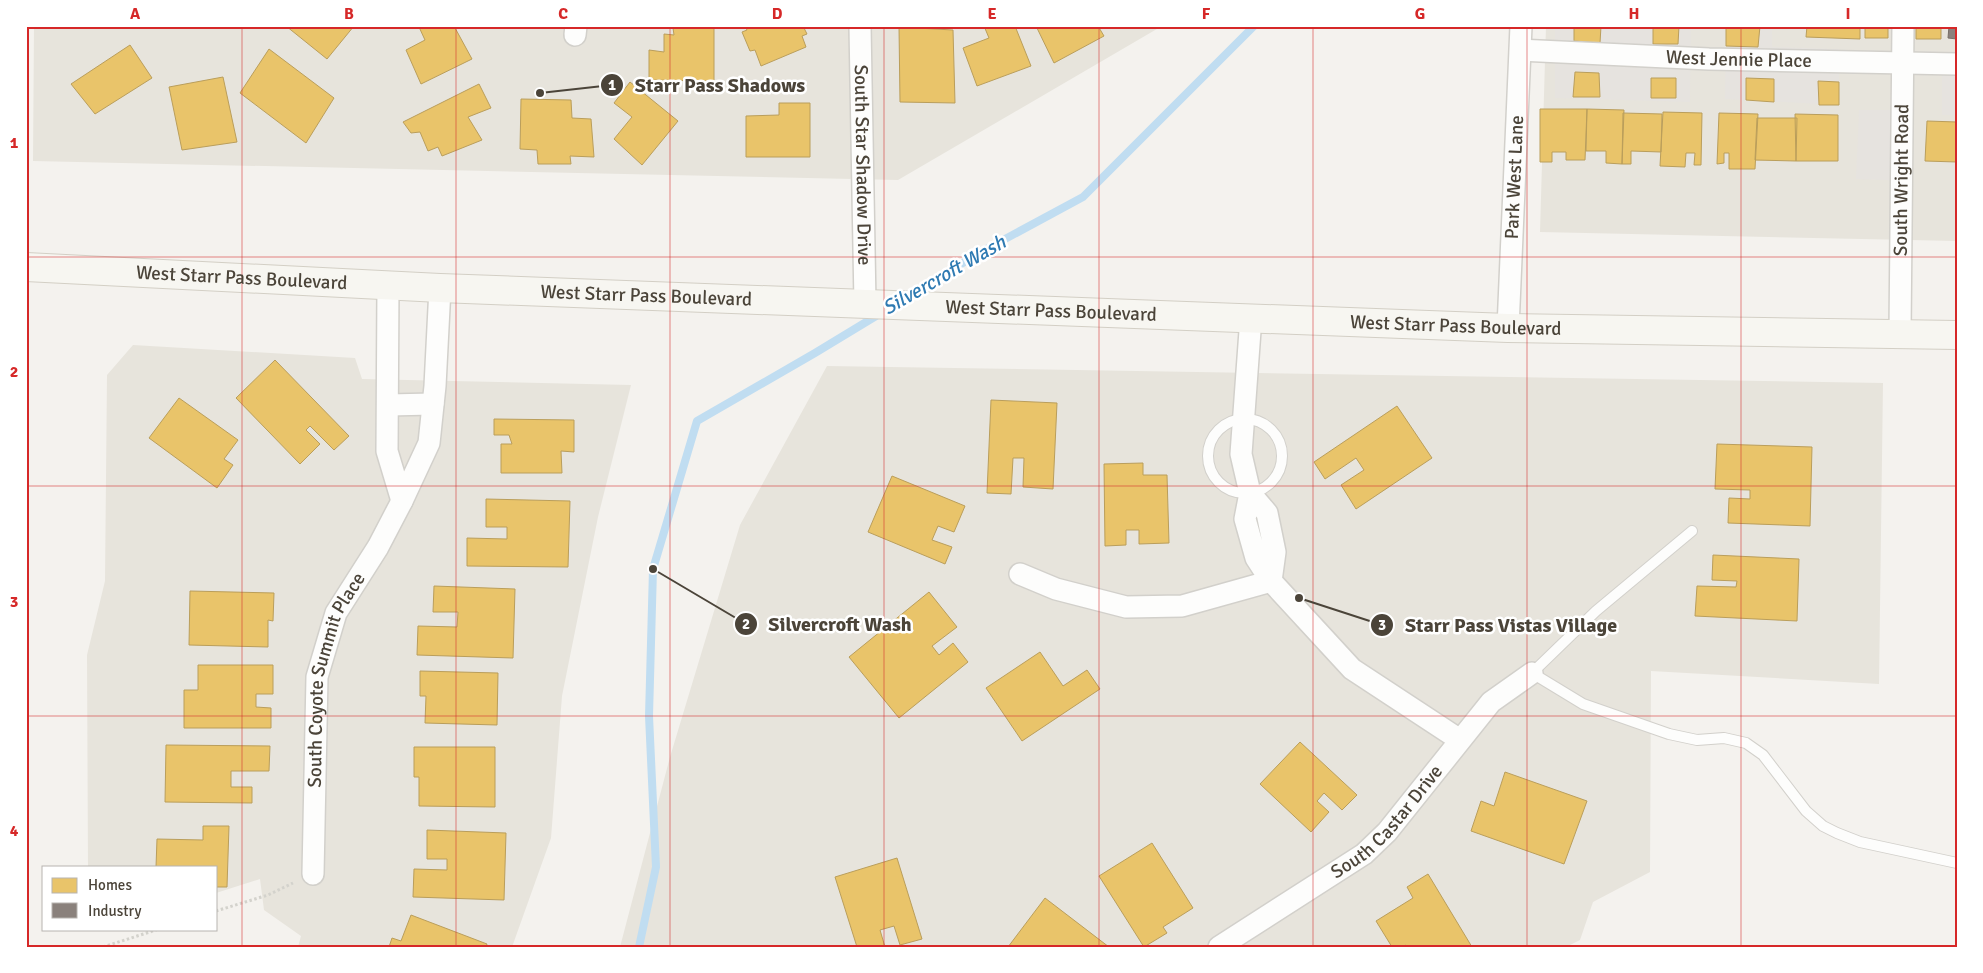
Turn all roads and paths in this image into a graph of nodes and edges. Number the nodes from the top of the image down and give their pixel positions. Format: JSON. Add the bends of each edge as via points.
{"nodes":[{"id":1,"x":860,"y":26,"type":"edge"},
{"id":2,"x":1521,"y":26,"type":"edge"},
{"id":3,"x":1903,"y":26,"type":"edge"},
{"id":4,"x":1521,"y":50,"type":"junction"},
{"id":5,"x":1902,"y":63,"type":"junction"},
{"id":6,"x":1957,"y":64,"type":"edge"},
{"id":7,"x":26,"y":267,"type":"edge"},
{"id":8,"x":388,"y":286,"type":"junction"},
{"id":9,"x":440,"y":288,"type":"junction"},
{"id":10,"x":865,"y":304,"type":"junction"},
{"id":11,"x":1251,"y":317,"type":"junction"},
{"id":12,"x":1508,"y":328,"type":"junction"},
{"id":13,"x":1900,"y":332,"type":"junction"},
{"id":14,"x":1957,"y":334,"type":"edge"},
{"id":15,"x":433,"y":404,"type":"junction"},
{"id":16,"x":388,"y":405,"type":"junction"},
{"id":17,"x":1242,"y":419,"type":"junction"},
{"id":18,"x":1250,"y":493,"type":"junction"},
{"id":19,"x":26,"y":494,"type":"edge"},
{"id":20,"x":402,"y":501,"type":"junction"},
{"id":21,"x":26,"y":516,"type":"edge"},
{"id":22,"x":1692,"y":531,"type":"dead end"},
{"id":23,"x":1020,"y":574,"type":"dead end"},
{"id":24,"x":1271,"y":581,"type":"junction"},
{"id":25,"x":1532,"y":673,"type":"junction"},
{"id":26,"x":1460,"y":740,"type":"junction"},
{"id":27,"x":1957,"y":863,"type":"edge"},
{"id":28,"x":313,"y":874,"type":"joint"},
{"id":29,"x":218,"y":910,"type":"edge"},
{"id":30,"x":156,"y":930,"type":"edge"},
{"id":31,"x":103,"y":947,"type":"edge"},
{"id":32,"x":1219,"y":947,"type":"edge"}],
"edges":[{"from":1,"to":10,"type":"street","name":"South Star Shadow Drive"},
{"from":2,"to":4,"type":"street","name":"Park West Lane"},
{"from":3,"to":5,"type":"street","name":"South Wright Road"},
{"from":4,"to":5,"type":"street","name":"West Jennie Place","via":[[1709,59]]},
{"from":4,"to":12,"type":"street","name":"Park West Lane"},
{"from":5,"to":6,"type":"street","name":"West Jennie Place"},
{"from":5,"to":13,"type":"street","name":"South Wright Road"},
{"from":7,"to":8,"type":"street","name":"West Starr Pass Boulevard"},
{"from":8,"to":9,"type":"street","name":"West Starr Pass Boulevard"},
{"from":8,"to":16,"type":"street"},
{"from":9,"to":10,"type":"street","name":"West Starr Pass Boulevard"},
{"from":9,"to":15,"type":"street","name":"South Coyote Summit Place"},
{"from":10,"to":11,"type":"street","name":"West Starr Pass Boulevard"},
{"from":11,"to":12,"type":"street","name":"West Starr Pass Boulevard"},
{"from":11,"to":17,"type":"street"},
{"from":12,"to":13,"type":"street","name":"West Starr Pass Boulevard"},
{"from":13,"to":14,"type":"street","name":"West Starr Pass Boulevard"},
{"from":15,"to":16,"type":"street"},
{"from":15,"to":20,"type":"street","name":"South Coyote Summit Place","via":[[429,443]]},
{"from":16,"to":20,"type":"street","via":[[387,451]]},
{"from":17,"to":18,"type":"street","via":[[1241,454]]},
{"from":17,"to":18,"type":"lane","via":[[1264,424],[1273,432],[1282,454],[1276,478],[1267,487]]},
{"from":17,"to":18,"type":"lane","via":[[1218,430],[1207,452],[1208,464],[1220,485],[1231,492]]},
{"from":18,"to":24,"type":"street","via":[[1245,519],[1256,558]]},
{"from":19,"to":21,"type":"path"},
{"from":20,"to":28,"type":"street","name":"South Coyote Summit Place","via":[[378,547],[336,613],[317,677]]},
{"from":22,"to":25,"type":"lane","via":[[1596,611]]},
{"from":23,"to":24,"type":"street","via":[[1056,589],[1126,607],[1182,606]]},
{"from":24,"to":26,"type":"street","via":[[1352,668]]},
{"from":25,"to":26,"type":"street","name":"South Castar Drive","via":[[1491,702]]},
{"from":25,"to":27,"type":"lane","via":[[1583,704],[1669,734],[1697,740],[1724,738],[1746,742],[1764,755],[1806,811],[1823,826],[1860,842]]},
{"from":26,"to":32,"type":"street","name":"South Castar Drive","via":[[1387,832],[1364,854]]},
{"from":28,"to":29,"type":"path","via":[[268,895]]},
{"from":30,"to":31,"type":"path"}]}
